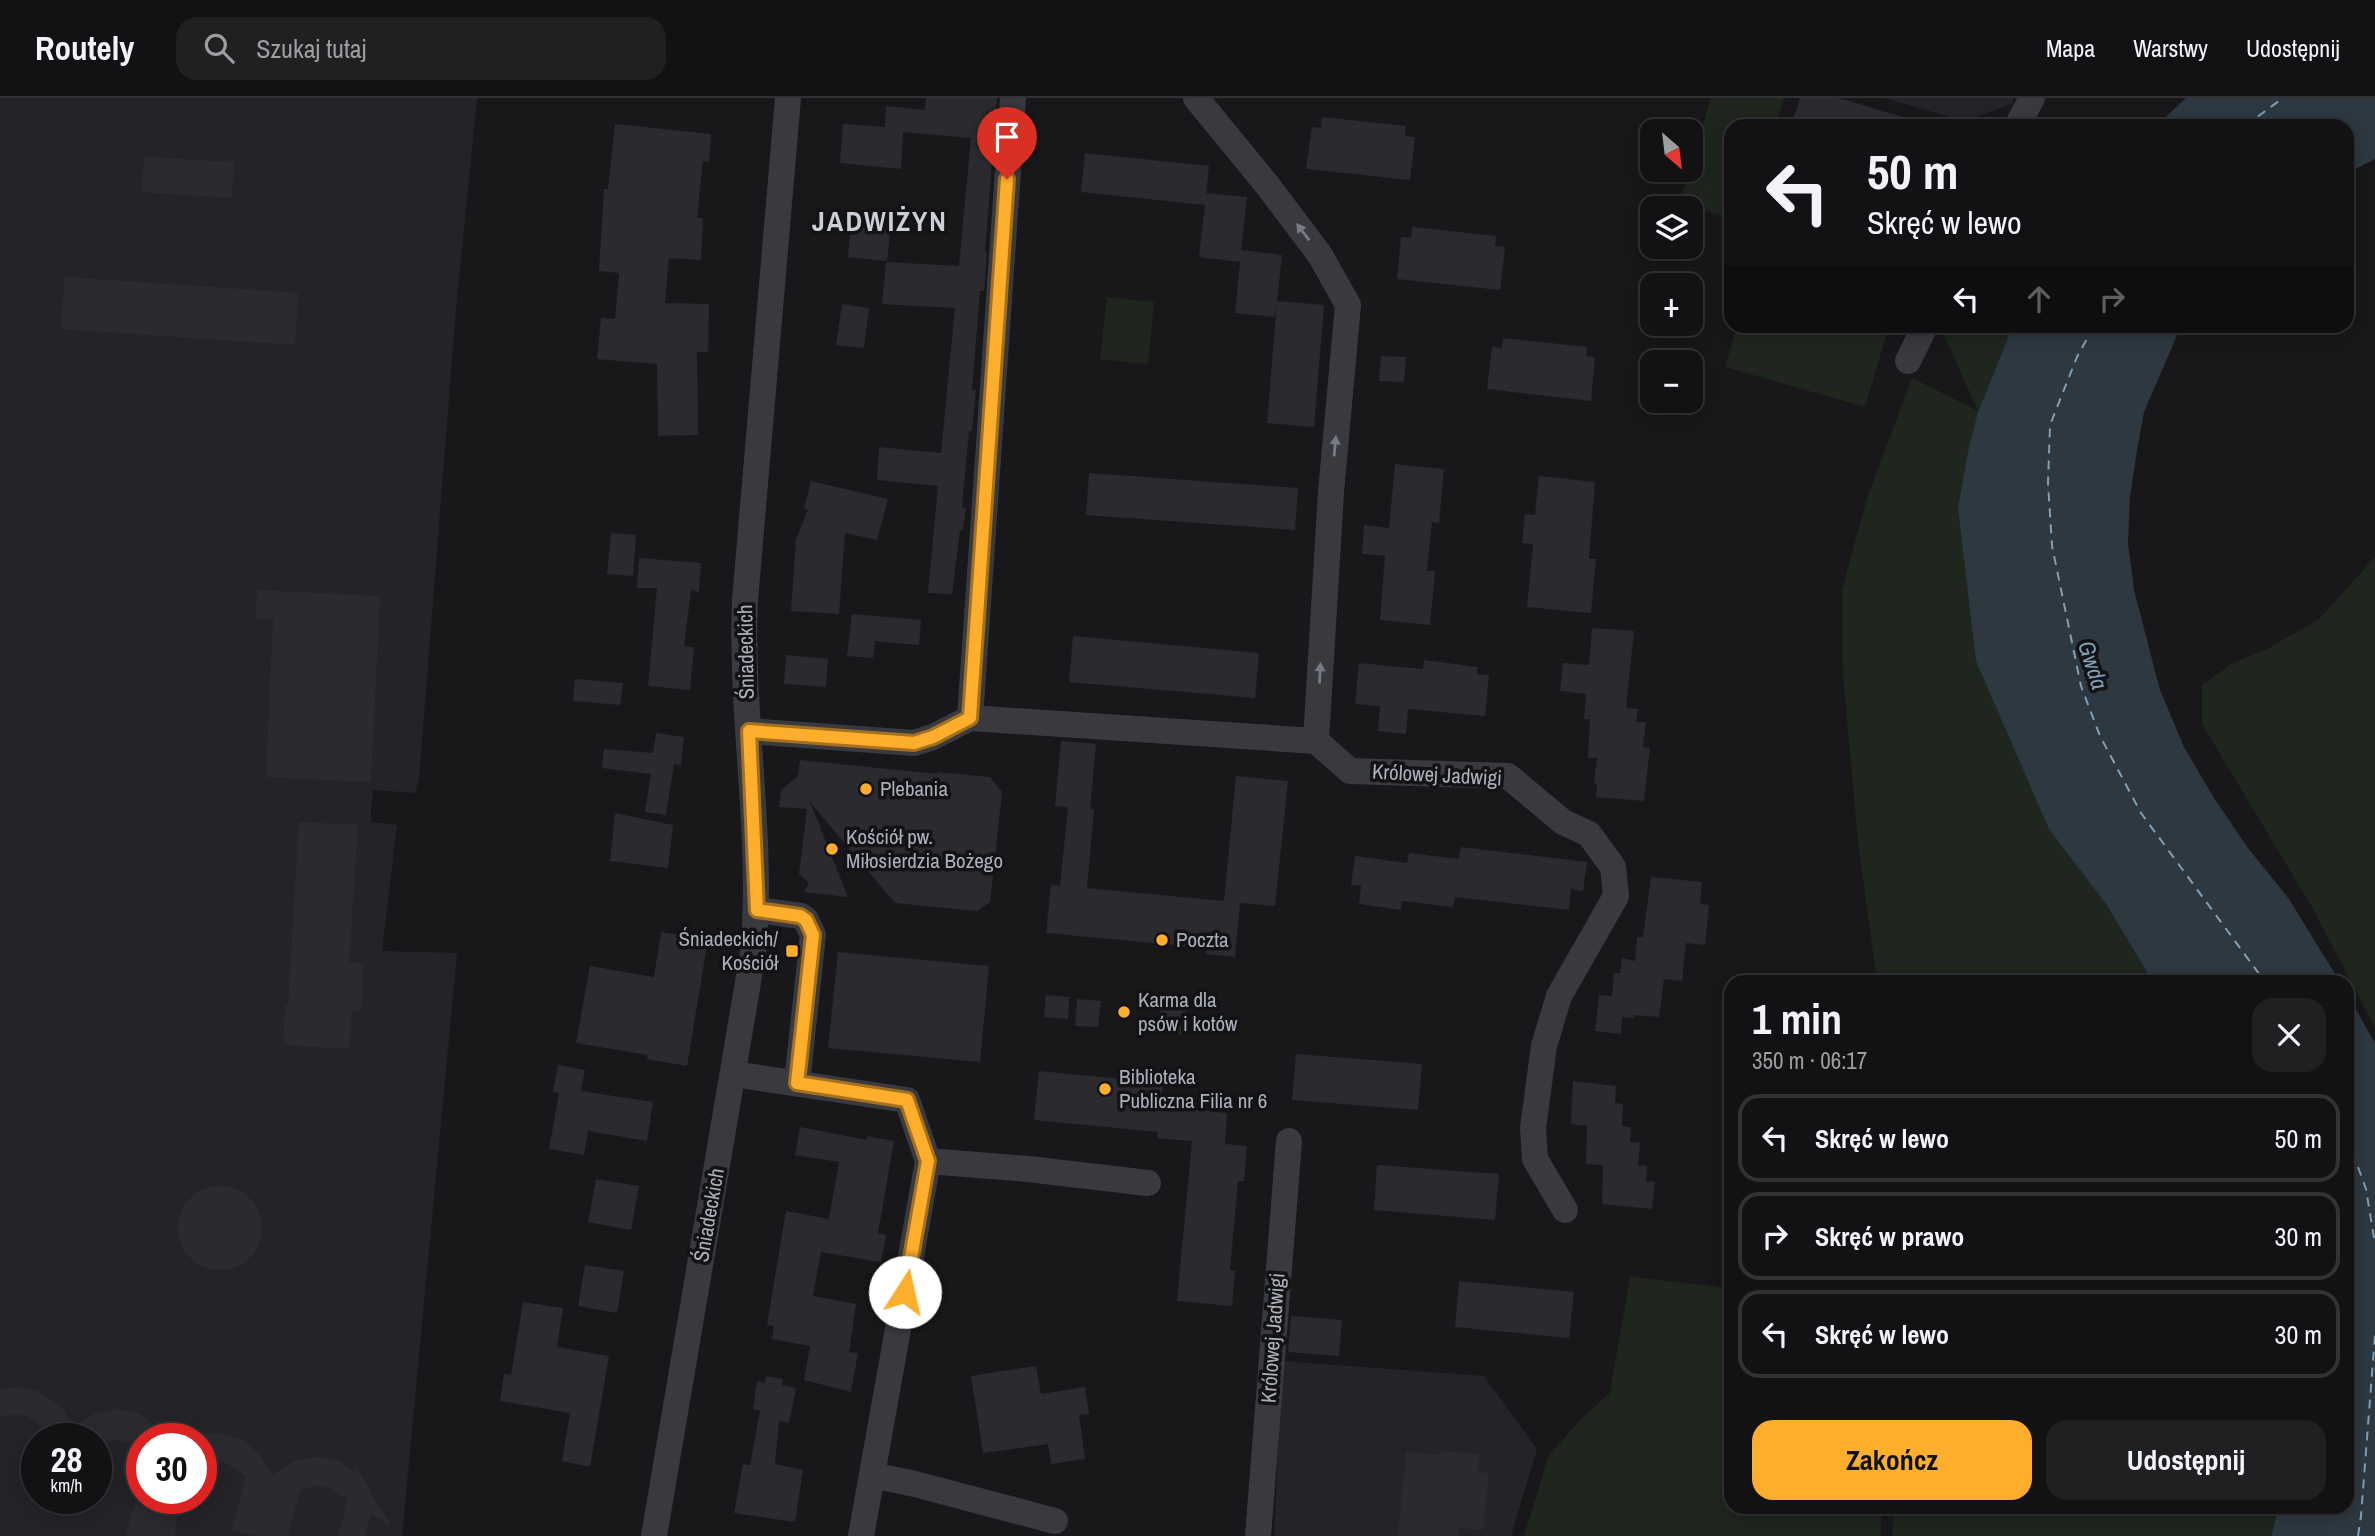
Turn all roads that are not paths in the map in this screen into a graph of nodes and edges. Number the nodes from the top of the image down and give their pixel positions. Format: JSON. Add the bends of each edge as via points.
{"nodes":[{"id":1,"x":788,"y":98,"type":"edge"},
{"id":2,"x":1013,"y":98,"type":"edge"},
{"id":3,"x":1196,"y":98,"type":"edge"},
{"id":4,"x":2032,"y":98,"type":"edge"},
{"id":5,"x":2021,"y":119,"type":"edge"},
{"id":6,"x":1922,"y":333,"type":"edge"},
{"id":7,"x":1908,"y":361,"type":"dead end"},
{"id":8,"x":970,"y":718,"type":"junction"},
{"id":9,"x":749,"y":731,"type":"junction"},
{"id":10,"x":1316,"y":741,"type":"junction"},
{"id":11,"x":757,"y":910,"type":"junction"},
{"id":12,"x":733,"y":1074,"type":"junction"},
{"id":13,"x":797,"y":1083,"type":"junction"},
{"id":14,"x":1289,"y":1141,"type":"dead end"},
{"id":15,"x":928,"y":1161,"type":"junction"},
{"id":16,"x":1148,"y":1183,"type":"dead end"},
{"id":17,"x":1565,"y":1210,"type":"dead end"},
{"id":18,"x":872,"y":1475,"type":"junction"},
{"id":19,"x":1055,"y":1521,"type":"dead end"},
{"id":20,"x":654,"y":1536,"type":"edge"},
{"id":21,"x":862,"y":1536,"type":"edge"},
{"id":22,"x":1258,"y":1536,"type":"edge"}],
"edges":[{"from":1,"to":9,"type":"street","name":"Śniadeckich","via":[[745,600]]},
{"from":2,"to":8,"type":"street"},
{"from":10,"to":3,"type":"street","one_way":true,"via":[[1348,305],[1320,255]]},
{"from":4,"to":5,"type":"street"},
{"from":6,"to":7,"type":"street"},
{"from":8,"to":9,"type":"street","via":[[914,743]]},
{"from":8,"to":10,"type":"street"},
{"from":9,"to":11,"type":"street","name":"Śniadeckich"},
{"from":10,"to":17,"type":"street","name":"Królowej Jadwigi","via":[[1350,771],[1508,776],[1563,822],[1588,834],[1613,867],[1616,896],[1559,996],[1544,1046],[1533,1128],[1535,1159]]},
{"from":11,"to":12,"type":"street","name":"Śniadeckich"},
{"from":11,"to":13,"type":"street","via":[[800,916],[813,935]]},
{"from":12,"to":13,"type":"street"},
{"from":12,"to":20,"type":"street","name":"Śniadeckich"},
{"from":13,"to":15,"type":"street","via":[[907,1100]]},
{"from":14,"to":22,"type":"street","name":"Królowej Jadwigi"},
{"from":15,"to":16,"type":"street"},
{"from":15,"to":18,"type":"street"},
{"from":18,"to":19,"type":"street"},
{"from":18,"to":21,"type":"street"}]}
